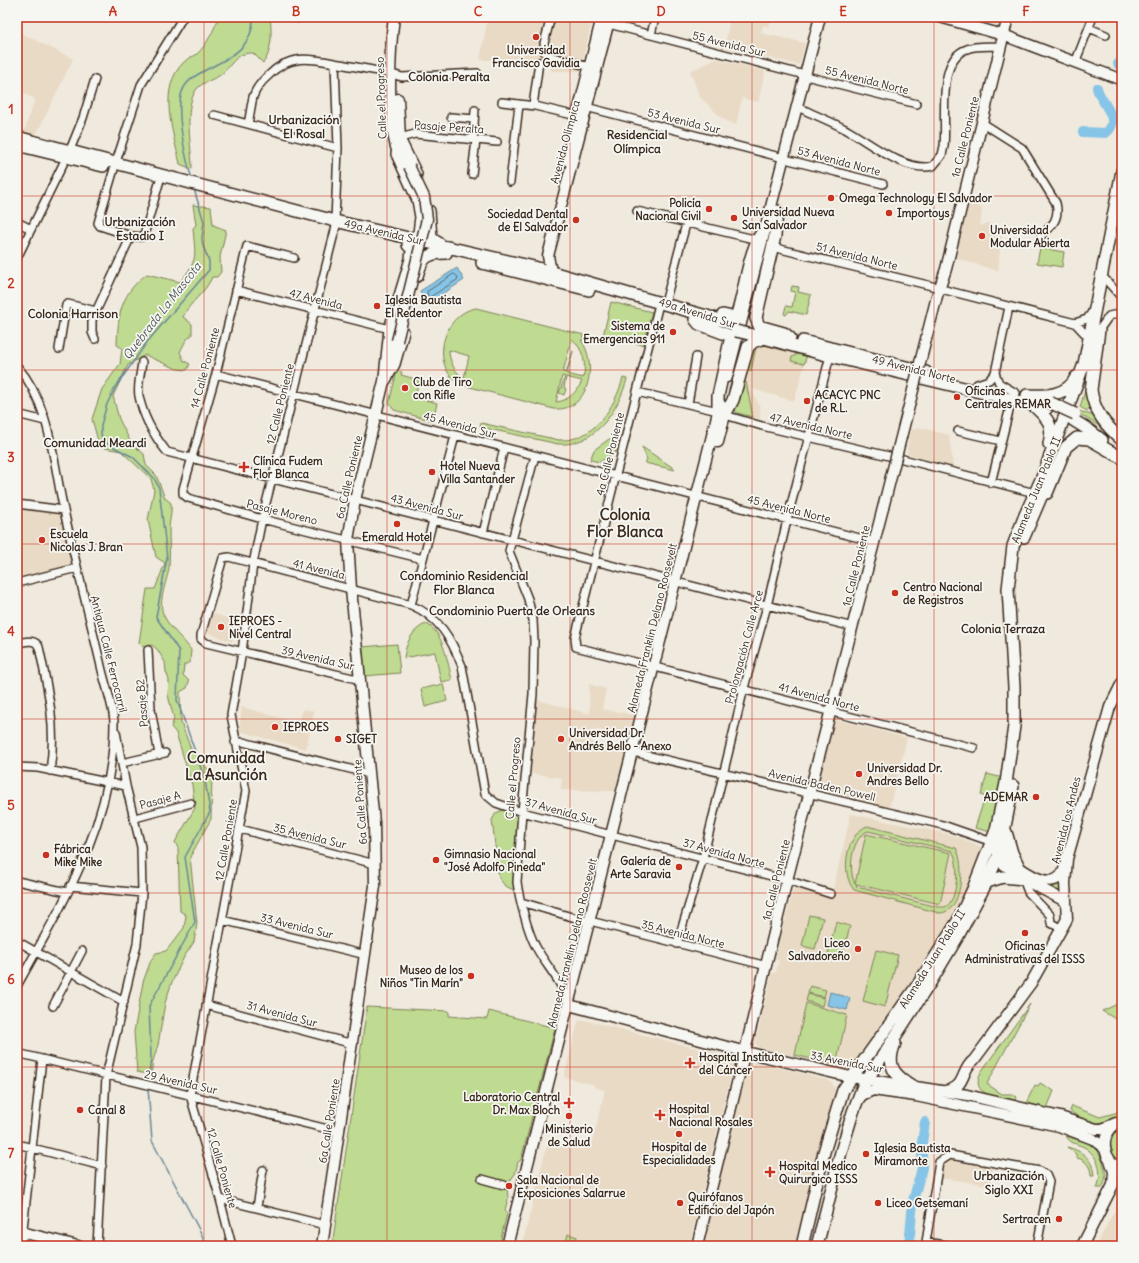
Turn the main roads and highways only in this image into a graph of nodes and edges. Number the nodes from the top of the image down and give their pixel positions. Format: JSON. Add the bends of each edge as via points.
{"nodes":[{"id":1,"x":17,"y":137,"type":"edge"},
{"id":2,"x":400,"y":140,"type":"road end"},
{"id":3,"x":17,"y":145,"type":"edge"},
{"id":4,"x":68,"y":154,"type":"junction"},
{"id":5,"x":397,"y":154,"type":"road end"},
{"id":6,"x":115,"y":166,"type":"junction"},
{"id":7,"x":1122,"y":171,"type":"edge"},
{"id":8,"x":190,"y":185,"type":"junction"},
{"id":9,"x":1122,"y":208,"type":"edge"},
{"id":10,"x":777,"y":211,"type":"road end"},
{"id":11,"x":767,"y":224,"type":"road end"},
{"id":12,"x":425,"y":230,"type":"junction"},
{"id":13,"x":413,"y":243,"type":"junction"},
{"id":14,"x":445,"y":250,"type":"junction"},
{"id":15,"x":411,"y":259,"type":"junction"},
{"id":16,"x":423,"y":260,"type":"junction"},
{"id":17,"x":662,"y":305,"type":"junction"},
{"id":18,"x":696,"y":316,"type":"junction"},
{"id":19,"x":1099,"y":330,"type":"junction"},
{"id":20,"x":750,"y":331,"type":"junction"},
{"id":21,"x":764,"y":338,"type":"junction"},
{"id":22,"x":790,"y":338,"type":"junction"},
{"id":23,"x":1090,"y":339,"type":"junction"},
{"id":24,"x":898,"y":369,"type":"junction"},
{"id":25,"x":930,"y":377,"type":"junction"},
{"id":26,"x":1022,"y":398,"type":"junction"},
{"id":27,"x":1100,"y":433,"type":"junction"},
{"id":28,"x":1122,"y":441,"type":"edge"},
{"id":29,"x":1122,"y":458,"type":"edge"},
{"id":30,"x":1038,"y":494,"type":"junction"},
{"id":31,"x":1004,"y":835,"type":"junction"},
{"id":32,"x":994,"y":850,"type":"junction"},
{"id":33,"x":1019,"y":867,"type":"road end"},
{"id":34,"x":1023,"y":879,"type":"road end"},
{"id":35,"x":987,"y":882,"type":"junction"},
{"id":36,"x":900,"y":1030,"type":"junction"},
{"id":37,"x":865,"y":1082,"type":"junction"},
{"id":38,"x":914,"y":1086,"type":"road end"},
{"id":39,"x":803,"y":1246,"type":"edge"},
{"id":40,"x":814,"y":1246,"type":"edge"},
{"id":41,"x":817,"y":1246,"type":"edge"}],
"edges":[{"from":1,"to":4,"type":"main road","name":"49a Avenida Sur"},
{"from":2,"to":12,"type":"main road","via":[[425,195],[430,213]]},
{"from":3,"to":4,"type":"main road","name":"49a Avenida Sur"},
{"from":4,"to":6,"type":"main road","name":"49a Avenida Sur"},
{"from":5,"to":12,"type":"main road","via":[[418,200]]},
{"from":6,"to":8,"type":"main road","name":"49a Avenida Sur"},
{"from":6,"to":8,"type":"main road","name":"49a Avenida Sur","via":[[160,180]]},
{"from":7,"to":23,"type":"main road","name":"Alameda Juan Pablo II"},
{"from":8,"to":13,"type":"main road","name":"49a Avenida Sur"},
{"from":9,"to":19,"type":"main road","name":"Alameda Juan Pablo II","via":[[1106,280]]},
{"from":10,"to":22,"type":"main road","via":[[756,319],[759,326],[784,332]]},
{"from":11,"to":18,"type":"main road","via":[[758,240],[736,316],[730,317],[704,310]]},
{"from":12,"to":13,"type":"main road","via":[[419,233]]},
{"from":12,"to":14,"type":"main road"},
{"from":13,"to":14,"type":"main road","name":"49a Avenida Sur"},
{"from":13,"to":15,"type":"main road"},
{"from":14,"to":16,"type":"main road"},
{"from":14,"to":17,"type":"main road","name":"49a Avenida Sur"},
{"from":14,"to":17,"type":"main road","name":"49a Avenida Sur","via":[[534,267]]},
{"from":15,"to":16,"type":"main road","via":[[416,255]]},
{"from":15,"to":16,"type":"main road","via":[[390,328],[385,380],[394,364]]},
{"from":17,"to":18,"type":"main road","name":"49a Avenida Sur"},
{"from":18,"to":20,"type":"main road","name":"49a Avenida Sur"},
{"from":18,"to":21,"type":"main road","via":[[700,324],[731,336],[718,396],[722,413],[733,400],[748,347],[752,342]]},
{"from":19,"to":28,"type":"main road","via":[[1092,398],[1103,421]]},
{"from":19,"to":30,"type":"main road","name":"Alameda Juan Pablo II","via":[[1089,371]]},
{"from":20,"to":21,"type":"main road","name":"49 Avenida Norte"},
{"from":20,"to":22,"type":"main road","name":"49 Avenida Norte"},
{"from":21,"to":24,"type":"main road","name":"49 Avenida Norte","via":[[830,356]]},
{"from":22,"to":24,"type":"main road","name":"49 Avenida Norte"},
{"from":23,"to":26,"type":"main road","via":[[1070,386],[1054,394]]},
{"from":23,"to":30,"type":"main road","name":"Alameda Juan Pablo II","via":[[1080,376]]},
{"from":24,"to":25,"type":"main road","name":"49 Avenida Norte"},
{"from":25,"to":26,"type":"main road","name":"49 Avenida Norte"},
{"from":25,"to":26,"type":"main road","name":"49 Avenida Norte","via":[[977,384]]},
{"from":26,"to":27,"type":"main road","name":"49 Avenida Norte","via":[[1048,405]]},
{"from":26,"to":30,"type":"main road","via":[[1046,417],[1051,429]]},
{"from":27,"to":28,"type":"main road"},
{"from":27,"to":29,"type":"main road"},
{"from":29,"to":30,"type":"main road","via":[[1090,439],[1083,437],[1073,440],[1066,447],[1048,492]]},
{"from":30,"to":31,"type":"main road","name":"Alameda Juan Pablo II","via":[[1022,540],[1016,570],[1020,720],[1016,765]]},
{"from":30,"to":32,"type":"main road","name":"Alameda Juan Pablo II","via":[[1013,546],[1010,566],[1008,589],[1014,726]]},
{"from":31,"to":32,"type":"main road","name":"Alameda Juan Pablo II"},
{"from":31,"to":33,"type":"main road"},
{"from":32,"to":35,"type":"main road","name":"Alameda Juan Pablo II"},
{"from":32,"to":39,"type":"main road","name":"Alameda Juan Pablo II","via":[[961,915],[920,983],[851,1077],[843,1097]]},
{"from":34,"to":35,"type":"main road","via":[[1003,877]]},
{"from":35,"to":36,"type":"main road","name":"Alameda Juan Pablo II","via":[[958,938]]},
{"from":36,"to":37,"type":"main road","name":"Alameda Juan Pablo II"},
{"from":36,"to":38,"type":"main road","via":[[891,1054],[891,1065],[899,1078]]},
{"from":37,"to":40,"type":"main road","via":[[856,1093],[845,1125]]},
{"from":37,"to":41,"type":"main road","name":"Alameda Juan Pablo II","via":[[841,1152]]}]}
